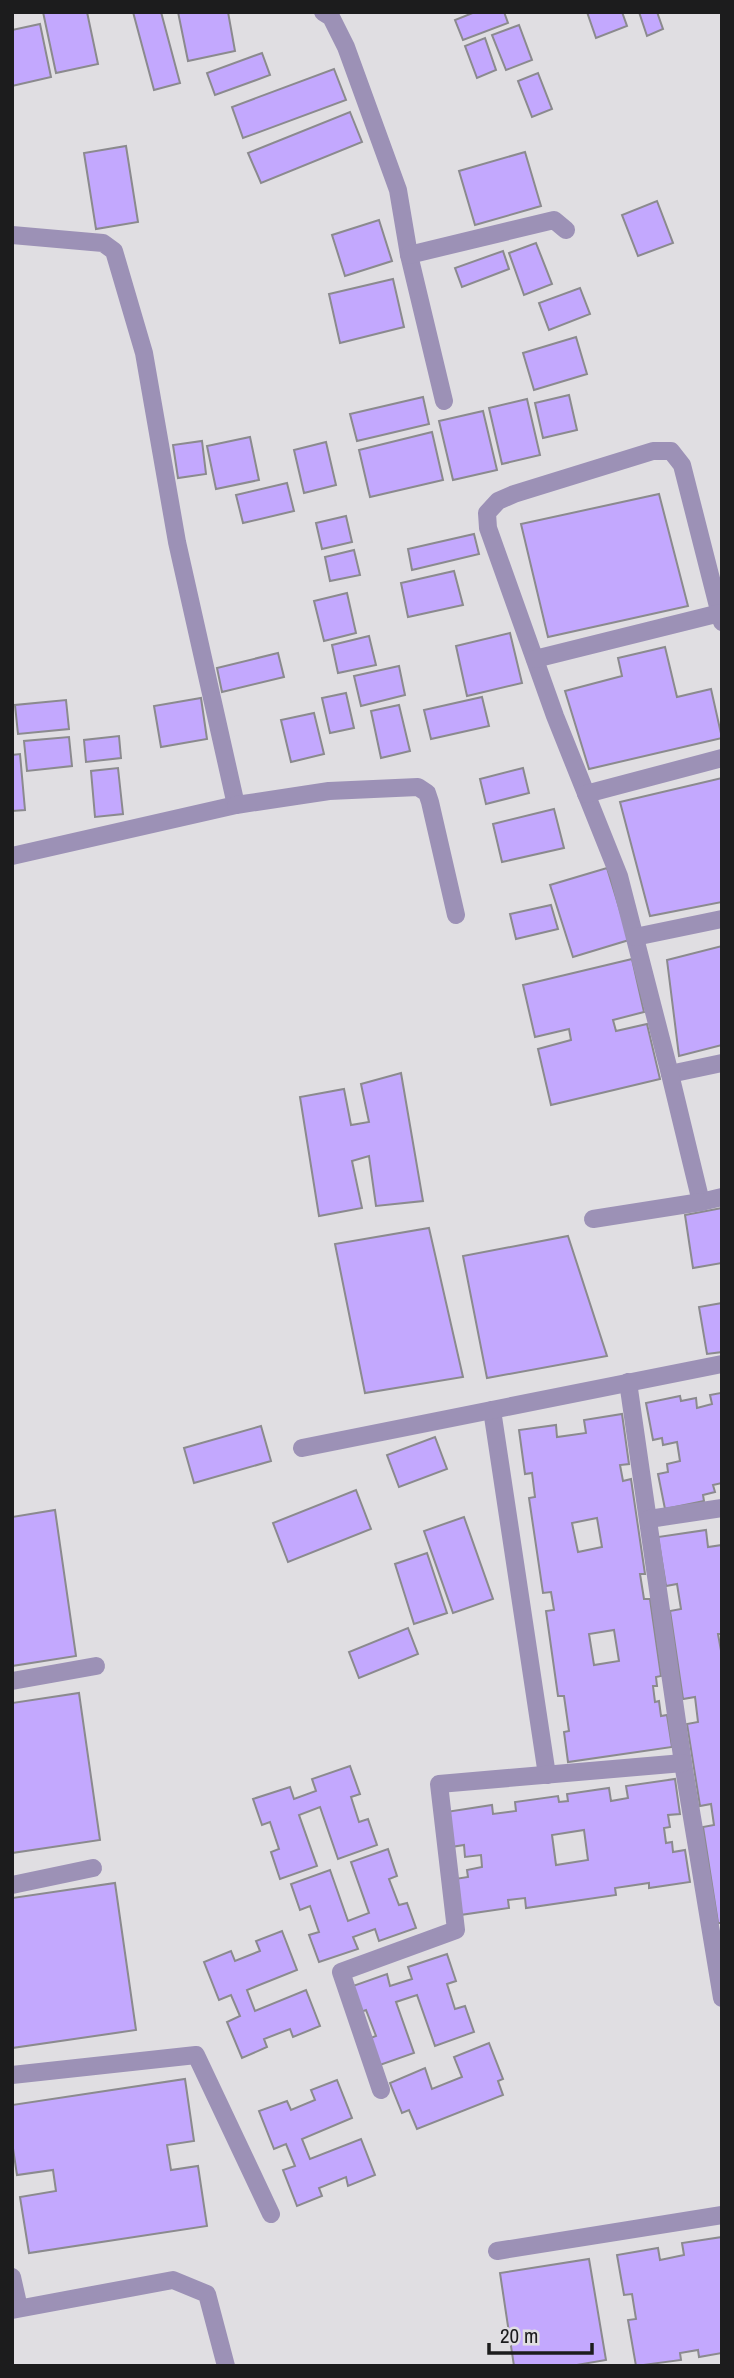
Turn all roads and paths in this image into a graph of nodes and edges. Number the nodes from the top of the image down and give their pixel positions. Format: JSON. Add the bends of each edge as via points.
{"nodes":[{"id":1,"x":333,"y":14,"type":"edge"},
{"id":2,"x":566,"y":230,"type":"dead end"},
{"id":3,"x":12,"y":235,"type":"edge"},
{"id":4,"x":409,"y":255,"type":"junction"},
{"id":5,"x":444,"y":401,"type":"dead end"},
{"id":6,"x":721,"y":618,"type":"edge"},
{"id":7,"x":535,"y":659,"type":"junction"},
{"id":8,"x":722,"y":758,"type":"edge"},
{"id":9,"x":586,"y":794,"type":"junction"},
{"id":10,"x":236,"y":805,"type":"junction"},
{"id":11,"x":12,"y":856,"type":"edge"},
{"id":12,"x":456,"y":915,"type":"dead end"},
{"id":13,"x":722,"y":919,"type":"edge"},
{"id":14,"x":635,"y":937,"type":"junction"},
{"id":15,"x":722,"y":1063,"type":"edge"},
{"id":16,"x":670,"y":1074,"type":"junction"},
{"id":17,"x":722,"y":1197,"type":"edge"},
{"id":18,"x":701,"y":1202,"type":"junction"},
{"id":19,"x":593,"y":1219,"type":"dead end"},
{"id":20,"x":722,"y":1364,"type":"edge"},
{"id":21,"x":628,"y":1382,"type":"junction"},
{"id":22,"x":492,"y":1410,"type":"junction"},
{"id":23,"x":302,"y":1448,"type":"dead end"},
{"id":24,"x":722,"y":1508,"type":"edge"},
{"id":25,"x":649,"y":1519,"type":"junction"},
{"id":26,"x":96,"y":1667,"type":"dead end"},
{"id":27,"x":12,"y":1681,"type":"edge"},
{"id":28,"x":683,"y":1763,"type":"junction"},
{"id":29,"x":547,"y":1775,"type":"junction"},
{"id":30,"x":93,"y":1867,"type":"dead end"},
{"id":31,"x":12,"y":1885,"type":"edge"},
{"id":32,"x":722,"y":1998,"type":"edge"},
{"id":33,"x":12,"y":2075,"type":"edge"},
{"id":34,"x":381,"y":2090,"type":"dead end"},
{"id":35,"x":271,"y":2214,"type":"dead end"},
{"id":36,"x":722,"y":2215,"type":"edge"},
{"id":37,"x":497,"y":2251,"type":"dead end"},
{"id":38,"x":12,"y":2277,"type":"edge"},
{"id":39,"x":16,"y":2309,"type":"edge"},
{"id":40,"x":226,"y":2366,"type":"edge"}],
"edges":[{"from":1,"to":4,"type":"street","via":[[398,190]]},
{"from":2,"to":4,"type":"street","via":[[554,220]]},
{"from":3,"to":10,"type":"street","via":[[103,243],[114,251],[144,353],[177,542]]},
{"from":4,"to":5,"type":"street"},
{"from":6,"to":7,"type":"street"},
{"from":6,"to":7,"type":"street","via":[[682,465],[671,451],[653,450],[514,494],[487,513],[488,528]]},
{"from":7,"to":9,"type":"street"},
{"from":8,"to":9,"type":"street"},
{"from":9,"to":14,"type":"street","via":[[620,876]]},
{"from":10,"to":11,"type":"street"},
{"from":10,"to":12,"type":"street","via":[[329,791],[418,788],[427,793],[430,802]]},
{"from":13,"to":14,"type":"street"},
{"from":14,"to":16,"type":"street"},
{"from":15,"to":16,"type":"street"},
{"from":16,"to":18,"type":"street"},
{"from":17,"to":18,"type":"street"},
{"from":18,"to":19,"type":"street"},
{"from":20,"to":21,"type":"street"},
{"from":21,"to":22,"type":"street"},
{"from":21,"to":25,"type":"street"},
{"from":22,"to":23,"type":"street"},
{"from":22,"to":29,"type":"street"},
{"from":24,"to":25,"type":"street"},
{"from":25,"to":28,"type":"street"},
{"from":26,"to":27,"type":"street"},
{"from":28,"to":29,"type":"street"},
{"from":28,"to":32,"type":"street"},
{"from":29,"to":34,"type":"street","via":[[439,1784],[456,1930],[341,1972]]},
{"from":30,"to":31,"type":"street"},
{"from":33,"to":35,"type":"street","via":[[196,2055]]},
{"from":36,"to":37,"type":"street"},
{"from":38,"to":39,"type":"street"},
{"from":39,"to":40,"type":"street","via":[[173,2280],[208,2294]]}]}
